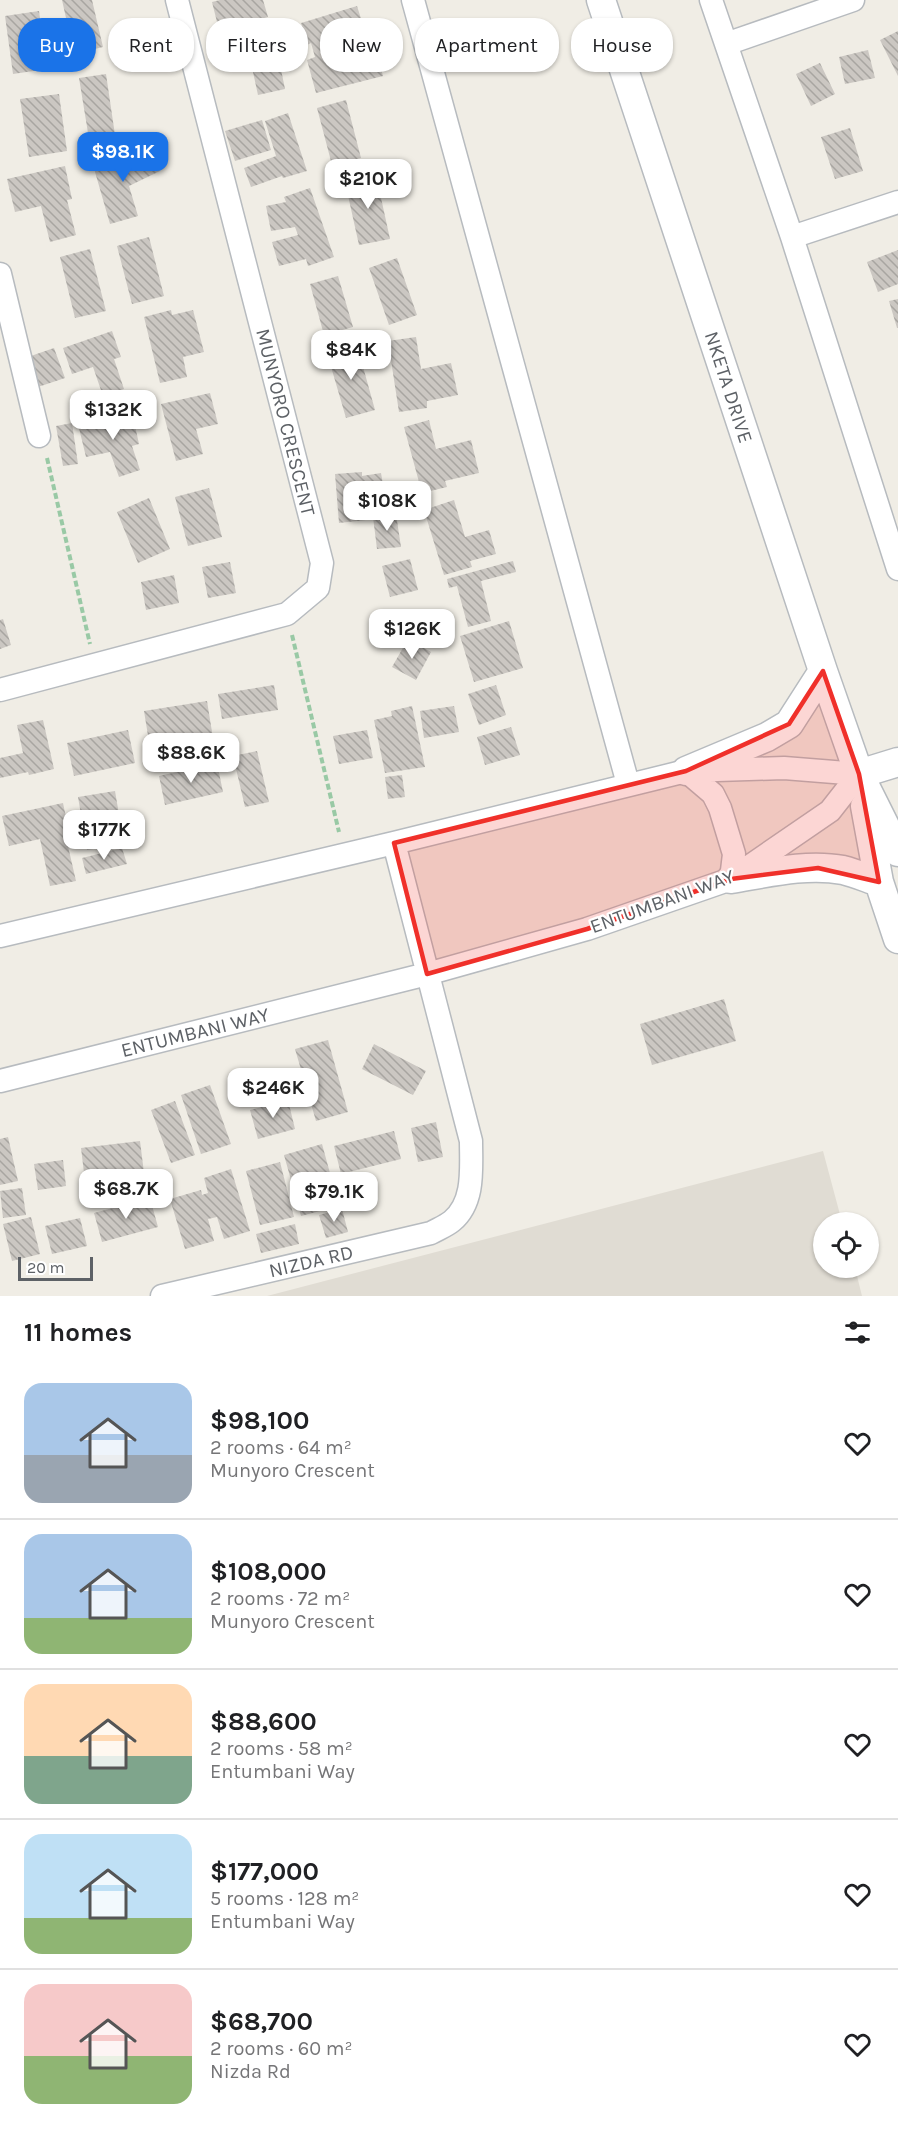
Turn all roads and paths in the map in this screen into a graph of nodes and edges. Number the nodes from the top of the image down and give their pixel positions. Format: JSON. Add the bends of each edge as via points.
{"nodes":[{"id":1,"x":177,"y":0,"type":"edge"},
{"id":2,"x":413,"y":0,"type":"edge"},
{"id":3,"x":601,"y":0,"type":"edge"},
{"id":4,"x":711,"y":0,"type":"edge"},
{"id":5,"x":853,"y":0,"type":"edge"},
{"id":6,"x":726,"y":44,"type":"junction"},
{"id":7,"x":898,"y":202,"type":"edge"},
{"id":8,"x":792,"y":237,"type":"junction"},
{"id":9,"x":0,"y":274,"type":"edge"},
{"id":10,"x":39,"y":436,"type":"joint"},
{"id":11,"x":898,"y":569,"type":"edge"},
{"id":12,"x":287,"y":614,"type":"junction"},
{"id":13,"x":95,"y":665,"type":"junction"},
{"id":14,"x":823,"y":671,"type":"junction"},
{"id":15,"x":0,"y":690,"type":"edge"},
{"id":16,"x":898,"y":762,"type":"edge"},
{"id":17,"x":686,"y":771,"type":"junction"},
{"id":18,"x":860,"y":774,"type":"junction"},
{"id":19,"x":628,"y":784,"type":"junction"},
{"id":20,"x":394,"y":843,"type":"junction"},
{"id":21,"x":898,"y":852,"type":"edge"},
{"id":22,"x":345,"y":854,"type":"junction"},
{"id":23,"x":731,"y":879,"type":"junction"},
{"id":24,"x":879,"y":882,"type":"junction"},
{"id":25,"x":0,"y":936,"type":"edge"},
{"id":26,"x":898,"y":939,"type":"edge"},
{"id":27,"x":427,"y":974,"type":"junction"},
{"id":28,"x":0,"y":1081,"type":"edge"},
{"id":29,"x":162,"y":1296,"type":"edge"}],
"edges":[{"from":1,"to":12,"type":"street","name":"MUNYORO CRESCENT","via":[[322,563],[318,588]]},
{"from":2,"to":19,"type":"street"},
{"from":3,"to":14,"type":"street","name":"NKETA DRIVE"},
{"from":4,"to":6,"type":"street"},
{"from":5,"to":6,"type":"street"},
{"from":6,"to":8,"type":"street"},
{"from":7,"to":8,"type":"street"},
{"from":8,"to":11,"type":"street"},
{"from":9,"to":10,"type":"street"},
{"from":10,"to":13,"type":"path","via":[[51,471]]},
{"from":12,"to":13,"type":"street","name":"MUNYORO CRESCENT"},
{"from":12,"to":22,"type":"path"},
{"from":13,"to":15,"type":"street","name":"MUNYORO CRESCENT"},
{"from":14,"to":17,"type":"street","via":[[789,724]]},
{"from":14,"to":18,"type":"street","name":"NKETA DRIVE"},
{"from":16,"to":18,"type":"street"},
{"from":17,"to":18,"type":"street","via":[[784,768]]},
{"from":17,"to":19,"type":"street"},
{"from":17,"to":23,"type":"street","via":[[712,794],[720,807],[735,854]]},
{"from":18,"to":21,"type":"street","name":"NKETA DRIVE"},
{"from":18,"to":23,"type":"street","name":"ENTUMBANI WAY","via":[[830,811]]},
{"from":18,"to":24,"type":"street","name":"NKETA DRIVE"},
{"from":19,"to":20,"type":"street"},
{"from":20,"to":22,"type":"street"},
{"from":20,"to":27,"type":"street","name":"NIZDA RD"},
{"from":22,"to":25,"type":"street"},
{"from":23,"to":24,"type":"street","via":[[818,868],[843,870]]},
{"from":23,"to":27,"type":"street","name":"ENTUMBANI WAY","via":[[587,929]]},
{"from":24,"to":26,"type":"street","name":"NKETA DRIVE"},
{"from":27,"to":28,"type":"street","name":"ENTUMBANI WAY"},
{"from":27,"to":29,"type":"street","name":"NIZDA RD","via":[[471,1141],[467,1201],[453,1220],[431,1233]]}]}
